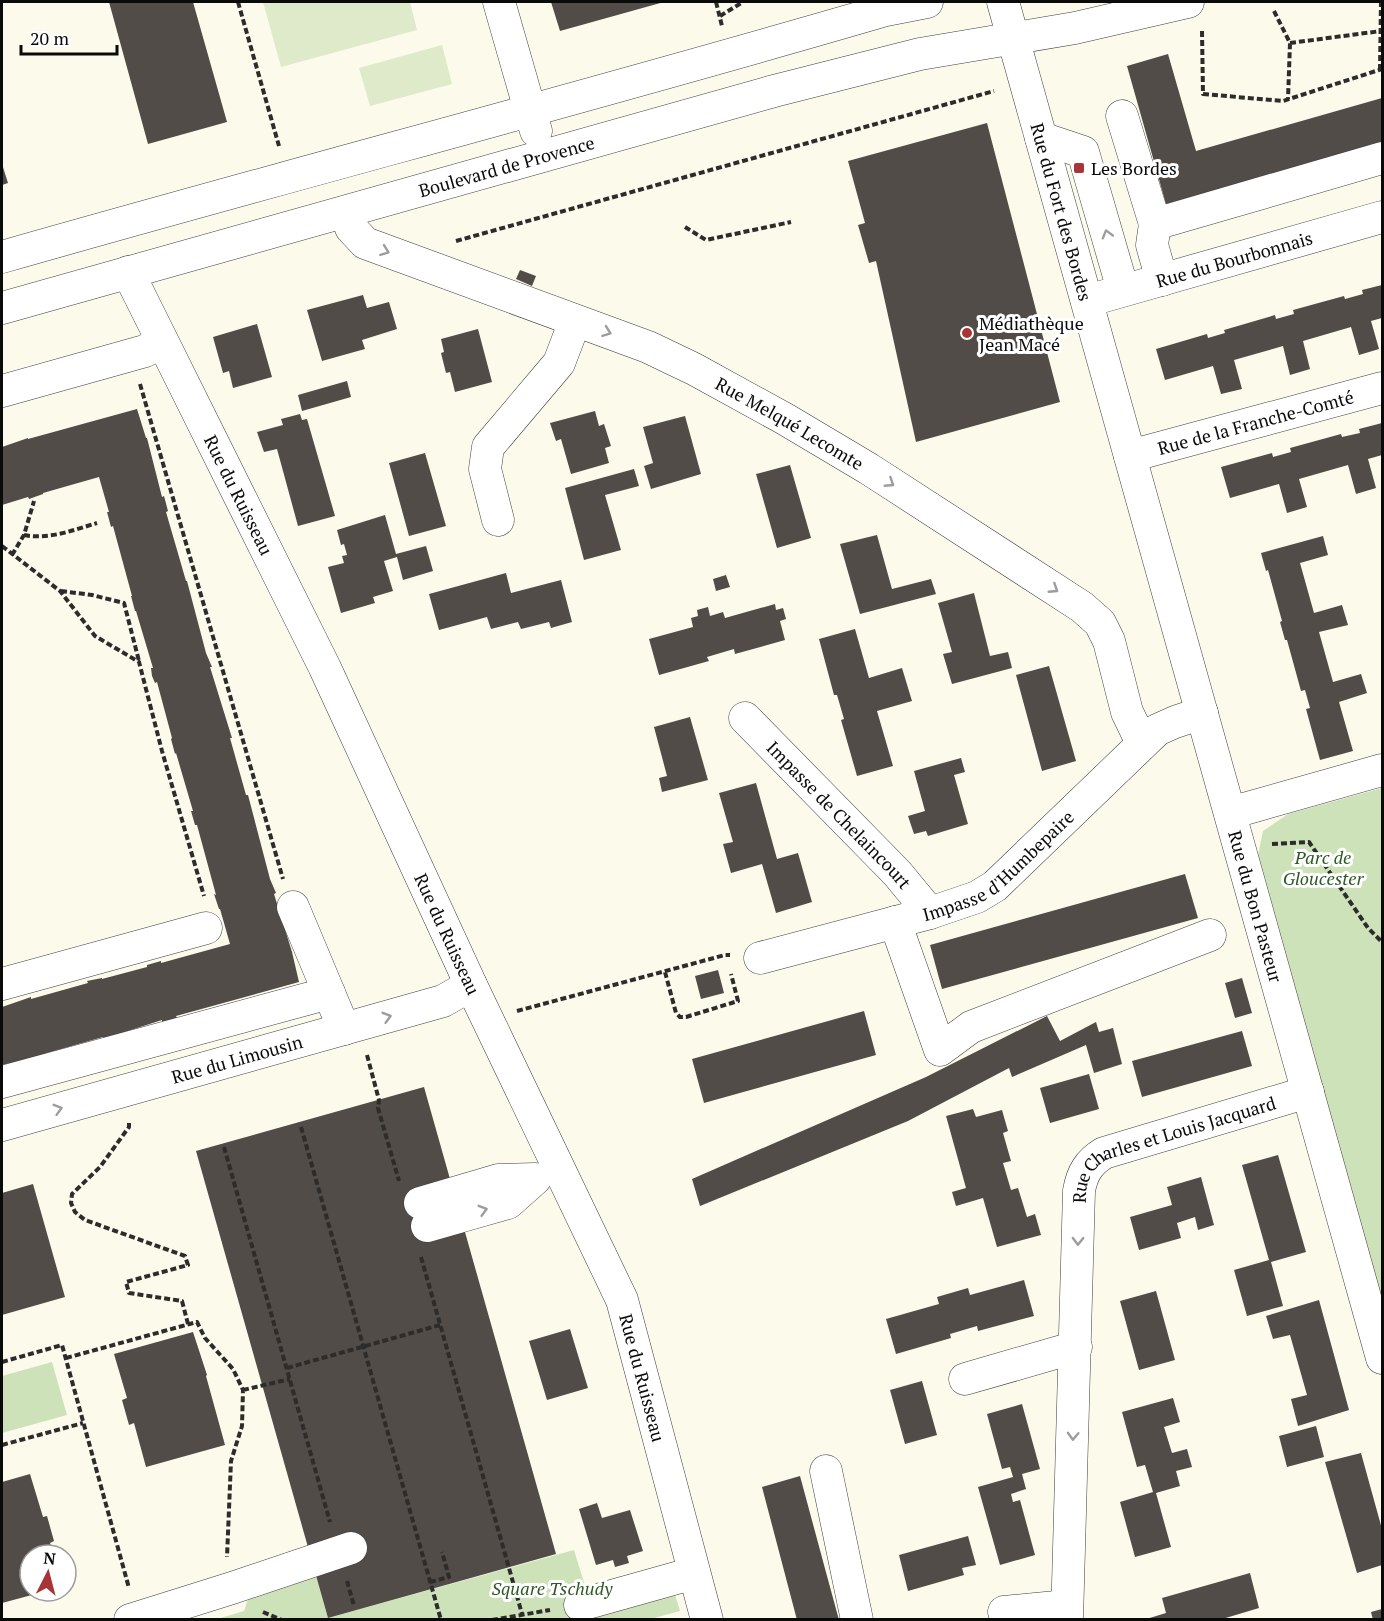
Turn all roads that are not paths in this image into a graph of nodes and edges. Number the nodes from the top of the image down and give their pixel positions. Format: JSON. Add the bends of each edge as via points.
{"nodes":[{"id":1,"x":499,"y":2,"type":"edge"},
{"id":2,"x":927,"y":2,"type":"edge"},
{"id":3,"x":1003,"y":2,"type":"edge"},
{"id":4,"x":1188,"y":2,"type":"edge"},
{"id":5,"x":1013,"y":37,"type":"junction"},
{"id":6,"x":530,"y":111,"type":"junction"},
{"id":7,"x":1122,"y":116,"type":"dead end"},
{"id":8,"x":1041,"y":138,"type":"junction"},
{"id":9,"x":543,"y":155,"type":"junction"},
{"id":10,"x":1383,"y":158,"type":"edge"},
{"id":11,"x":345,"y":212,"type":"junction"},
{"id":12,"x":1383,"y":217,"type":"edge"},
{"id":13,"x":1155,"y":224,"type":"junction"},
{"id":14,"x":2,"y":257,"type":"edge"},
{"id":15,"x":128,"y":272,"type":"junction"},
{"id":16,"x":1162,"y":280,"type":"junction"},
{"id":17,"x":1123,"y":290,"type":"junction"},
{"id":18,"x":1087,"y":301,"type":"junction"},
{"id":19,"x":2,"y":308,"type":"edge"},
{"id":20,"x":575,"y":321,"type":"junction"},
{"id":21,"x":162,"y":342,"type":"junction"},
{"id":22,"x":1383,"y":388,"type":"edge"},
{"id":23,"x":2,"y":391,"type":"edge"},
{"id":24,"x":1130,"y":456,"type":"junction"},
{"id":25,"x":498,"y":520,"type":"dead end"},
{"id":26,"x":1202,"y":713,"type":"junction"},
{"id":27,"x":745,"y":718,"type":"dead end"},
{"id":28,"x":1142,"y":743,"type":"junction"},
{"id":29,"x":1383,"y":770,"type":"edge"},
{"id":30,"x":1230,"y":813,"type":"junction"},
{"id":31,"x":293,"y":907,"type":"road end"},
{"id":32,"x":930,"y":913,"type":"junction"},
{"id":33,"x":895,"y":922,"type":"junction"},
{"id":34,"x":206,"y":928,"type":"road end"},
{"id":35,"x":1210,"y":935,"type":"dead end"},
{"id":36,"x":760,"y":958,"type":"road end"},
{"id":37,"x":2,"y":984,"type":"edge"},
{"id":38,"x":471,"y":985,"type":"junction"},
{"id":39,"x":329,"y":993,"type":"junction"},
{"id":40,"x":344,"y":1029,"type":"junction"},
{"id":41,"x":2,"y":1082,"type":"edge"},
{"id":42,"x":1308,"y":1092,"type":"junction"},
{"id":43,"x":2,"y":1125,"type":"edge"},
{"id":44,"x":546,"y":1172,"type":"junction"},
{"id":45,"x":416,"y":1206,"type":"road end"},
{"id":46,"x":1076,"y":1347,"type":"junction"},
{"id":47,"x":1383,"y":1358,"type":"edge"},
{"id":48,"x":965,"y":1379,"type":"dead end"},
{"id":49,"x":826,"y":1471,"type":"dead end"},
{"id":50,"x":345,"y":1550,"type":"road end"},
{"id":51,"x":694,"y":1573,"type":"junction"},
{"id":52,"x":580,"y":1605,"type":"road end"},
{"id":53,"x":1004,"y":1612,"type":"dead end"},
{"id":54,"x":1067,"y":1613,"type":"edge"},
{"id":55,"x":134,"y":1618,"type":"edge"},
{"id":56,"x":707,"y":1620,"type":"edge"},
{"id":57,"x":857,"y":1620,"type":"edge"}],
"edges":[{"from":1,"to":6,"type":"street"},
{"from":2,"to":6,"type":"street","via":[[886,10]]},
{"from":3,"to":5,"type":"street","name":"Rue du Fort des Bordes"},
{"from":4,"to":5,"type":"street","name":"Boulevard de Provence","via":[[1074,28]]},
{"from":5,"to":8,"type":"street","name":"Rue du Fort des Bordes"},
{"from":5,"to":9,"type":"street","name":"Boulevard de Provence","via":[[920,54]]},
{"from":6,"to":9,"type":"street"},
{"from":6,"to":14,"type":"street"},
{"from":7,"to":13,"type":"street"},
{"from":17,"to":8,"type":"street","one_way":true,"via":[[1083,152]]},
{"from":8,"to":18,"type":"street","name":"Rue du Fort des Bordes"},
{"from":9,"to":11,"type":"street","name":"Boulevard de Provence"},
{"from":10,"to":13,"type":"street"},
{"from":11,"to":15,"type":"street","name":"Boulevard de Provence"},
{"from":11,"to":20,"type":"street","name":"Rue Melqué Lecomte","one_way":true,"via":[[351,228],[365,243]]},
{"from":12,"to":16,"type":"street","name":"Rue du Bourbonnais"},
{"from":13,"to":16,"type":"street","via":[[1152,246]]},
{"from":15,"to":19,"type":"street","name":"Boulevard de Provence"},
{"from":15,"to":21,"type":"street","name":"Rue du Ruisseau"},
{"from":16,"to":17,"type":"street","name":"Rue du Bourbonnais"},
{"from":17,"to":18,"type":"street","name":"Rue du Bourbonnais"},
{"from":18,"to":24,"type":"street","name":"Rue du Fort des Bordes"},
{"from":20,"to":25,"type":"street","via":[[559,363],[488,447],[484,469]]},
{"from":20,"to":28,"type":"street","name":"Rue Melqué Lecomte","one_way":true,"via":[[648,347],[785,419],[1082,607],[1100,622],[1109,641],[1127,712]]},
{"from":21,"to":23,"type":"street","via":[[132,355]]},
{"from":21,"to":38,"type":"street","name":"Rue du Ruisseau","via":[[325,668]]},
{"from":22,"to":24,"type":"street","name":"Rue de la Franche-Comté"},
{"from":24,"to":26,"type":"street","name":"Rue du Bon Pasteur"},
{"from":26,"to":28,"type":"street","name":"Impasse d'Humbepaire","via":[[1157,730]]},
{"from":26,"to":30,"type":"street","name":"Rue du Bon Pasteur"},
{"from":27,"to":32,"type":"street","name":"Impasse de Chelaincourt","via":[[897,873]]},
{"from":28,"to":32,"type":"street","name":"Impasse d'Humbepaire","via":[[995,886],[977,897]]},
{"from":29,"to":30,"type":"street"},
{"from":30,"to":42,"type":"street","name":"Rue du Bon Pasteur"},
{"from":31,"to":39,"type":"street"},
{"from":32,"to":33,"type":"street","name":"Impasse d'Humbepaire"},
{"from":33,"to":35,"type":"street","via":[[940,1050],[971,1027]]},
{"from":33,"to":36,"type":"street","name":"Impasse d'Humbepaire"},
{"from":34,"to":37,"type":"street"},
{"from":40,"to":38,"type":"street","name":"Rue du Limousin","one_way":true,"via":[[443,1001]]},
{"from":38,"to":44,"type":"street","name":"Rue du Ruisseau"},
{"from":39,"to":40,"type":"street"},
{"from":39,"to":41,"type":"street"},
{"from":43,"to":40,"type":"street","name":"Rue du Limousin","one_way":true},
{"from":42,"to":46,"type":"street","name":"Rue Charles et Louis Jacquard","one_way":true,"via":[[1094,1159],[1081,1178],[1079,1191]]},
{"from":42,"to":47,"type":"street","name":"Rue du Bon Pasteur"},
{"from":44,"to":45,"type":"street","via":[[507,1203]]},
{"from":44,"to":51,"type":"street","name":"Rue du Ruisseau","via":[[622,1300]]},
{"from":46,"to":48,"type":"street"},
{"from":46,"to":54,"type":"street","name":"Rue Charles et Louis Jacquard","one_way":true},
{"from":49,"to":57,"type":"street"},
{"from":50,"to":55,"type":"street"},
{"from":51,"to":52,"type":"street"},
{"from":51,"to":56,"type":"street","name":"Rue du Ruisseau"},
{"from":53,"to":54,"type":"street","name":"Rue Charles et Louis Jacquard"}]}
